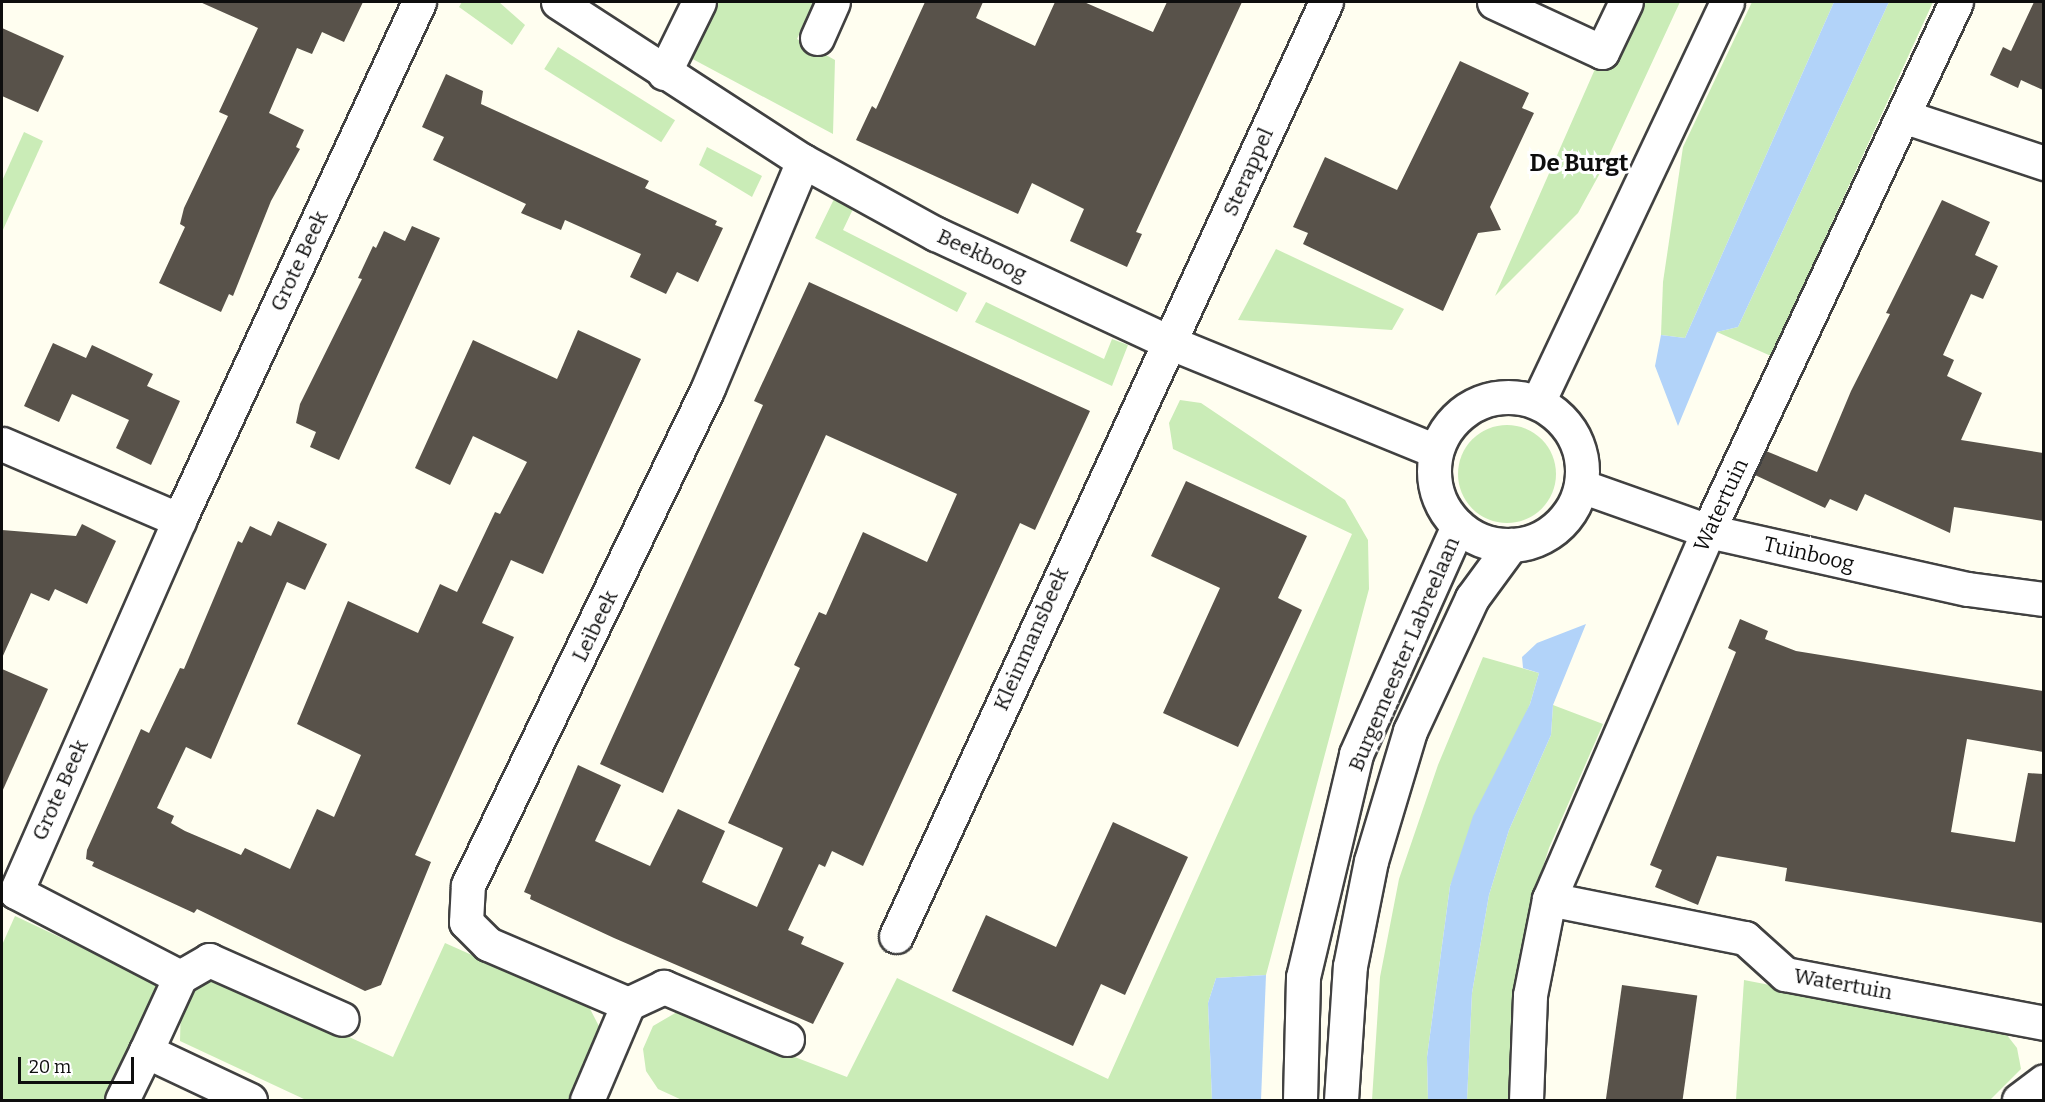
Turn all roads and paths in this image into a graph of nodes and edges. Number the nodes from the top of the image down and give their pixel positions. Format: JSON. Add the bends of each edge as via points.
{"nodes":[{"id":1,"x":419,"y":2,"type":"edge"},
{"id":2,"x":558,"y":2,"type":"edge"},
{"id":3,"x":699,"y":2,"type":"edge"},
{"id":4,"x":833,"y":2,"type":"edge"},
{"id":5,"x":1326,"y":2,"type":"edge"},
{"id":6,"x":1494,"y":2,"type":"edge"},
{"id":7,"x":1626,"y":2,"type":"edge"},
{"id":8,"x":1727,"y":2,"type":"edge"},
{"id":9,"x":1956,"y":2,"type":"edge"},
{"id":10,"x":817,"y":38,"type":"dead end"},
{"id":11,"x":664,"y":73,"type":"junction"},
{"id":12,"x":1903,"y":116,"type":"junction"},
{"id":13,"x":803,"y":161,"type":"junction"},
{"id":14,"x":2043,"y":163,"type":"edge"},
{"id":15,"x":1171,"y":343,"type":"junction"},
{"id":16,"x":1539,"y":402,"type":"junction"},
{"id":17,"x":2,"y":444,"type":"edge"},
{"id":18,"x":1436,"y":451,"type":"junction"},
{"id":19,"x":1581,"y":486,"type":"junction"},
{"id":20,"x":178,"y":520,"type":"junction"},
{"id":21,"x":1458,"y":526,"type":"junction"},
{"id":22,"x":1708,"y":531,"type":"junction"},
{"id":23,"x":1511,"y":545,"type":"junction"},
{"id":24,"x":2043,"y":599,"type":"edge"},
{"id":25,"x":1550,"y":899,"type":"junction"},
{"id":26,"x":896,"y":936,"type":"dead end"},
{"id":27,"x":180,"y":977,"type":"junction"},
{"id":28,"x":628,"y":1004,"type":"junction"},
{"id":29,"x":342,"y":1019,"type":"dead end"},
{"id":30,"x":2043,"y":1023,"type":"edge"},
{"id":31,"x":787,"y":1039,"type":"dead end"},
{"id":32,"x":146,"y":1051,"type":"junction"},
{"id":33,"x":2043,"y":1081,"type":"edge"},
{"id":34,"x":598,"y":1097,"type":"edge"},
{"id":35,"x":122,"y":1101,"type":"edge"},
{"id":36,"x":250,"y":1101,"type":"edge"},
{"id":37,"x":1300,"y":1101,"type":"edge"},
{"id":38,"x":1341,"y":1101,"type":"edge"},
{"id":39,"x":1526,"y":1101,"type":"edge"},
{"id":40,"x":2019,"y":1101,"type":"edge"}],
"edges":[{"from":1,"to":20,"type":"street","name":"Grote Beek"},
{"from":2,"to":11,"type":"street","name":"Beekboog"},
{"from":3,"to":11,"type":"street"},
{"from":4,"to":10,"type":"street"},
{"from":5,"to":15,"type":"street","name":"Sterappel"},
{"from":6,"to":7,"type":"street","via":[[1602,52]]},
{"from":8,"to":16,"type":"street"},
{"from":9,"to":12,"type":"street","name":"Watertuin"},
{"from":11,"to":13,"type":"street","name":"Beekboog"},
{"from":12,"to":14,"type":"street"},
{"from":12,"to":22,"type":"street","name":"Watertuin"},
{"from":13,"to":15,"type":"street","name":"Beekboog","via":[[936,234]]},
{"from":13,"to":28,"type":"street","name":"Leibeek","via":[[708,388],[468,885],[466,922],[488,944]]},
{"from":15,"to":18,"type":"street","name":"Beekboog"},
{"from":15,"to":26,"type":"street","name":"Kleinmansbeek","via":[[1075,539]]},
{"from":16,"to":18,"type":"street","via":[[1496,397],[1464,409],[1446,428]]},
{"from":16,"to":19,"type":"street","via":[[1560,417],[1574,437],[1582,461]]},
{"from":17,"to":20,"type":"street"},
{"from":18,"to":21,"type":"street","via":[[1436,492]]},
{"from":19,"to":22,"type":"street","name":"Tuinboog"},
{"from":19,"to":23,"type":"street","via":[[1572,509],[1557,528],[1536,540]]},
{"from":20,"to":27,"type":"street","name":"Grote Beek","via":[[16,892]]},
{"from":21,"to":23,"type":"street","via":[[1474,537]]},
{"from":21,"to":37,"type":"street","name":"Burgemeester Labreelaan","via":[[1356,754],[1303,977]]},
{"from":22,"to":24,"type":"street","name":"Tuinboog","via":[[1968,589]]},
{"from":22,"to":25,"type":"street","name":"Watertuin"},
{"from":23,"to":38,"type":"street","name":"Burgemeester Labreelaan","via":[[1472,598],[1410,731],[1371,861],[1350,966]]},
{"from":25,"to":30,"type":"street","name":"Watertuin","via":[[1746,938],[1785,974]]},
{"from":25,"to":39,"type":"street","name":"Watertuin","via":[[1530,995]]},
{"from":27,"to":29,"type":"street","via":[[209,960]]},
{"from":27,"to":32,"type":"street"},
{"from":28,"to":31,"type":"street","via":[[664,987]]},
{"from":28,"to":34,"type":"street"},
{"from":32,"to":35,"type":"street"},
{"from":32,"to":36,"type":"street"},
{"from":33,"to":40,"type":"street"}]}
